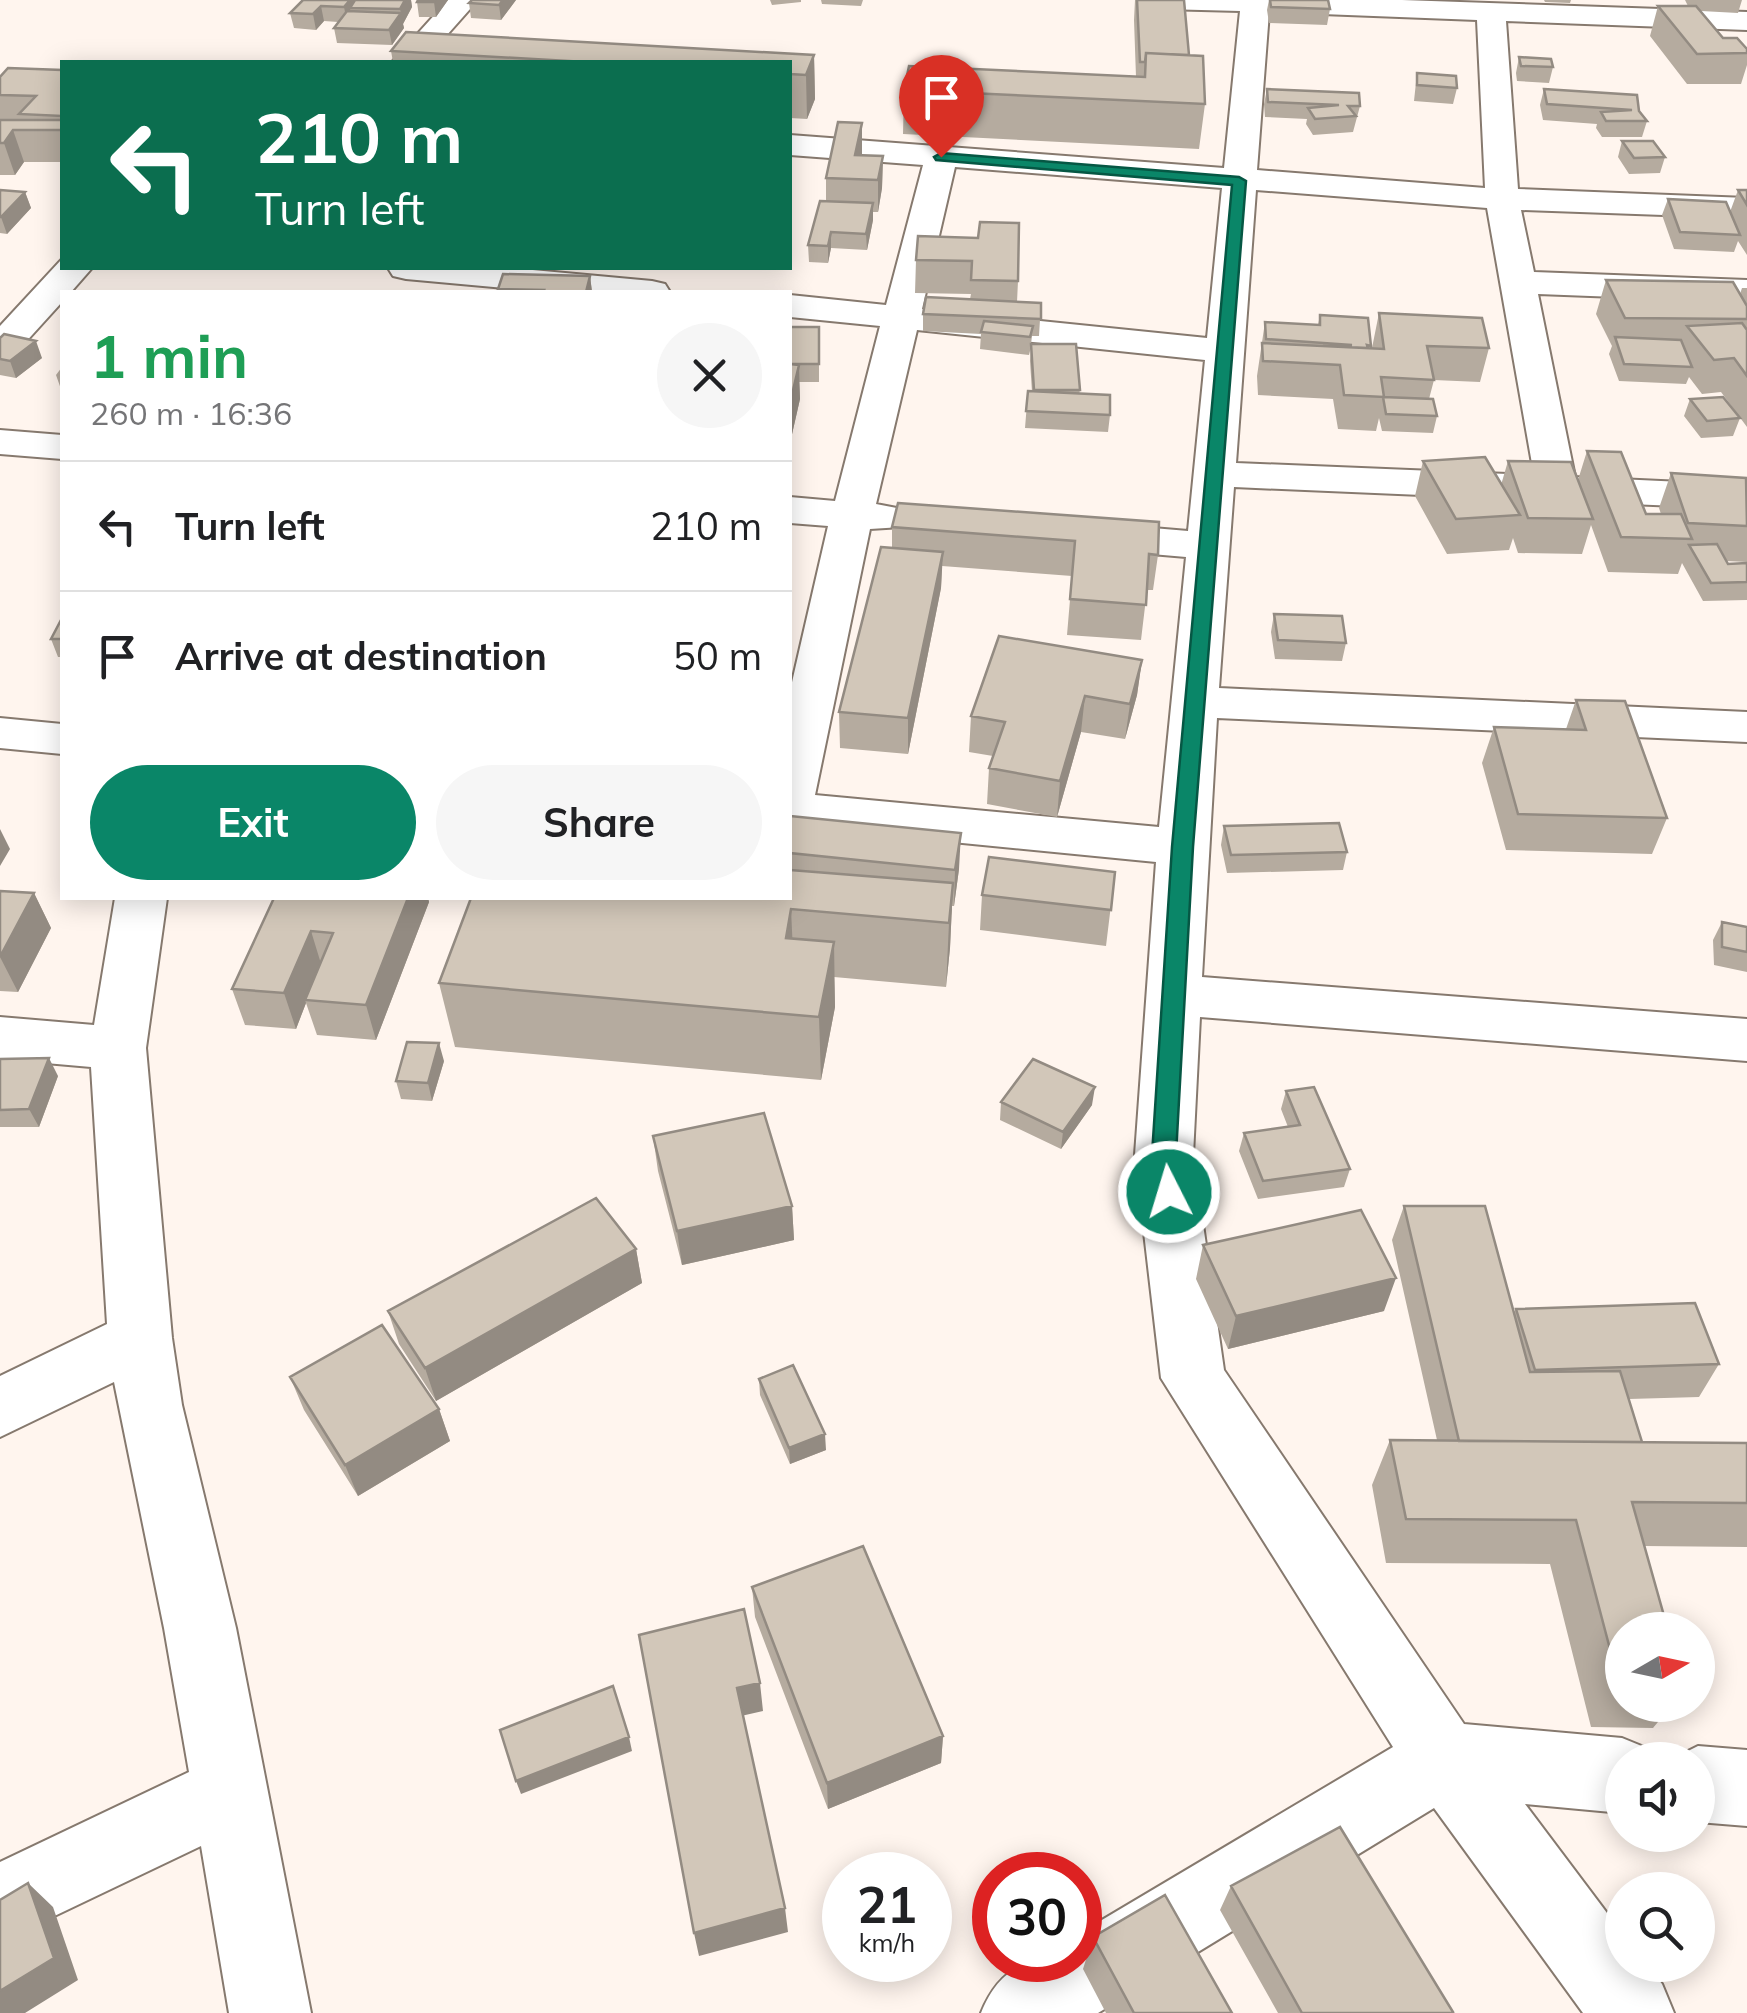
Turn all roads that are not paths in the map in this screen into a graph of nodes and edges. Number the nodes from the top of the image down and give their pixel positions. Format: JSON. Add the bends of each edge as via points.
{"nodes":[{"id":1,"x":464,"y":0,"type":"edge"},
{"id":2,"x":1162,"y":0,"type":"edge"},
{"id":3,"x":1344,"y":3,"type":"edge"},
{"id":4,"x":1255,"y":4,"type":"junction"},
{"id":5,"x":1658,"y":10,"type":"edge"},
{"id":6,"x":1491,"y":13,"type":"junction"},
{"id":7,"x":1747,"y":21,"type":"edge"},
{"id":8,"x":409,"y":60,"type":"edge"},
{"id":9,"x":792,"y":145,"type":"edge"},
{"id":10,"x":941,"y":157,"type":"junction"},
{"id":11,"x":1239,"y":181,"type":"junction"},
{"id":12,"x":1502,"y":199,"type":"junction"},
{"id":13,"x":1747,"y":208,"type":"edge"},
{"id":14,"x":72,"y":270,"type":"edge"},
{"id":15,"x":426,"y":270,"type":"edge"},
{"id":16,"x":1518,"y":282,"type":"junction"},
{"id":17,"x":632,"y":290,"type":"edge"},
{"id":18,"x":1747,"y":291,"type":"edge"},
{"id":19,"x":792,"y":306,"type":"edge"},
{"id":20,"x":903,"y":318,"type":"junction"},
{"id":21,"x":0,"y":348,"type":"edge"},
{"id":22,"x":1226,"y":351,"type":"junction"},
{"id":23,"x":0,"y":442,"type":"edge"},
{"id":24,"x":60,"y":447,"type":"edge"},
{"id":25,"x":1216,"y":474,"type":"junction"},
{"id":26,"x":1557,"y":491,"type":"junction"},
{"id":27,"x":1747,"y":497,"type":"edge"},
{"id":28,"x":792,"y":510,"type":"edge"},
{"id":29,"x":852,"y":515,"type":"junction"},
{"id":30,"x":932,"y":522,"type":"edge"},
{"id":31,"x":1051,"y":532,"type":"edge"},
{"id":32,"x":1210,"y":546,"type":"junction"},
{"id":33,"x":1196,"y":702,"type":"junction"},
{"id":34,"x":1747,"y":727,"type":"edge"},
{"id":35,"x":0,"y":734,"type":"edge"},
{"id":36,"x":60,"y":740,"type":"edge"},
{"id":37,"x":792,"y":788,"type":"edge"},
{"id":38,"x":792,"y":809,"type":"edge"},
{"id":39,"x":1182,"y":847,"type":"junction"},
{"id":40,"x":141,"y":900,"type":"edge"},
{"id":41,"x":1176,"y":994,"type":"junction"},
{"id":42,"x":0,"y":1038,"type":"edge"},
{"id":43,"x":1747,"y":1040,"type":"edge"},
{"id":44,"x":118,"y":1048,"type":"junction"},
{"id":45,"x":140,"y":1338,"type":"junction"},
{"id":46,"x":0,"y":1408,"type":"edge"},
{"id":47,"x":1444,"y":1759,"type":"junction"},
{"id":48,"x":1605,"y":1774,"type":"edge"},
{"id":49,"x":1715,"y":1785,"type":"edge"},
{"id":50,"x":1747,"y":1788,"type":"edge"},
{"id":51,"x":228,"y":1793,"type":"junction"},
{"id":52,"x":0,"y":1904,"type":"edge"},
{"id":53,"x":270,"y":2013,"type":"edge"},
{"id":54,"x":1022,"y":2013,"type":"edge"},
{"id":55,"x":1633,"y":2013,"type":"edge"}],
"edges":[{"from":1,"to":8,"type":"street"},
{"from":2,"to":4,"type":"street"},
{"from":3,"to":4,"type":"street"},
{"from":3,"to":6,"type":"street"},
{"from":4,"to":11,"type":"street"},
{"from":5,"to":6,"type":"street"},
{"from":5,"to":7,"type":"street"},
{"from":6,"to":12,"type":"street"},
{"from":9,"to":10,"type":"street"},
{"from":10,"to":11,"type":"street"},
{"from":10,"to":20,"type":"street"},
{"from":11,"to":12,"type":"street"},
{"from":11,"to":22,"type":"street"},
{"from":12,"to":13,"type":"street"},
{"from":12,"to":16,"type":"street"},
{"from":14,"to":21,"type":"street"},
{"from":15,"to":17,"type":"street"},
{"from":16,"to":18,"type":"street"},
{"from":16,"to":26,"type":"street"},
{"from":19,"to":20,"type":"street"},
{"from":20,"to":22,"type":"street"},
{"from":20,"to":29,"type":"street"},
{"from":22,"to":25,"type":"street"},
{"from":23,"to":24,"type":"street"},
{"from":25,"to":26,"type":"street"},
{"from":25,"to":32,"type":"street"},
{"from":26,"to":27,"type":"street"},
{"from":28,"to":29,"type":"street"},
{"from":29,"to":30,"type":"street"},
{"from":29,"to":37,"type":"street"},
{"from":31,"to":32,"type":"street"},
{"from":32,"to":33,"type":"street"},
{"from":33,"to":34,"type":"street"},
{"from":33,"to":39,"type":"street"},
{"from":35,"to":36,"type":"street"},
{"from":38,"to":39,"type":"street"},
{"from":39,"to":41,"type":"street"},
{"from":40,"to":44,"type":"street"},
{"from":41,"to":43,"type":"street"},
{"from":41,"to":47,"type":"street","via":[[1164,1155],[1194,1378]]},
{"from":42,"to":44,"type":"street"},
{"from":44,"to":45,"type":"street"},
{"from":45,"to":46,"type":"street"},
{"from":45,"to":51,"type":"street"},
{"from":47,"to":48,"type":"street"},
{"from":47,"to":54,"type":"street"},
{"from":47,"to":55,"type":"street"},
{"from":49,"to":50,"type":"street"},
{"from":51,"to":52,"type":"street"},
{"from":51,"to":53,"type":"street"}]}
